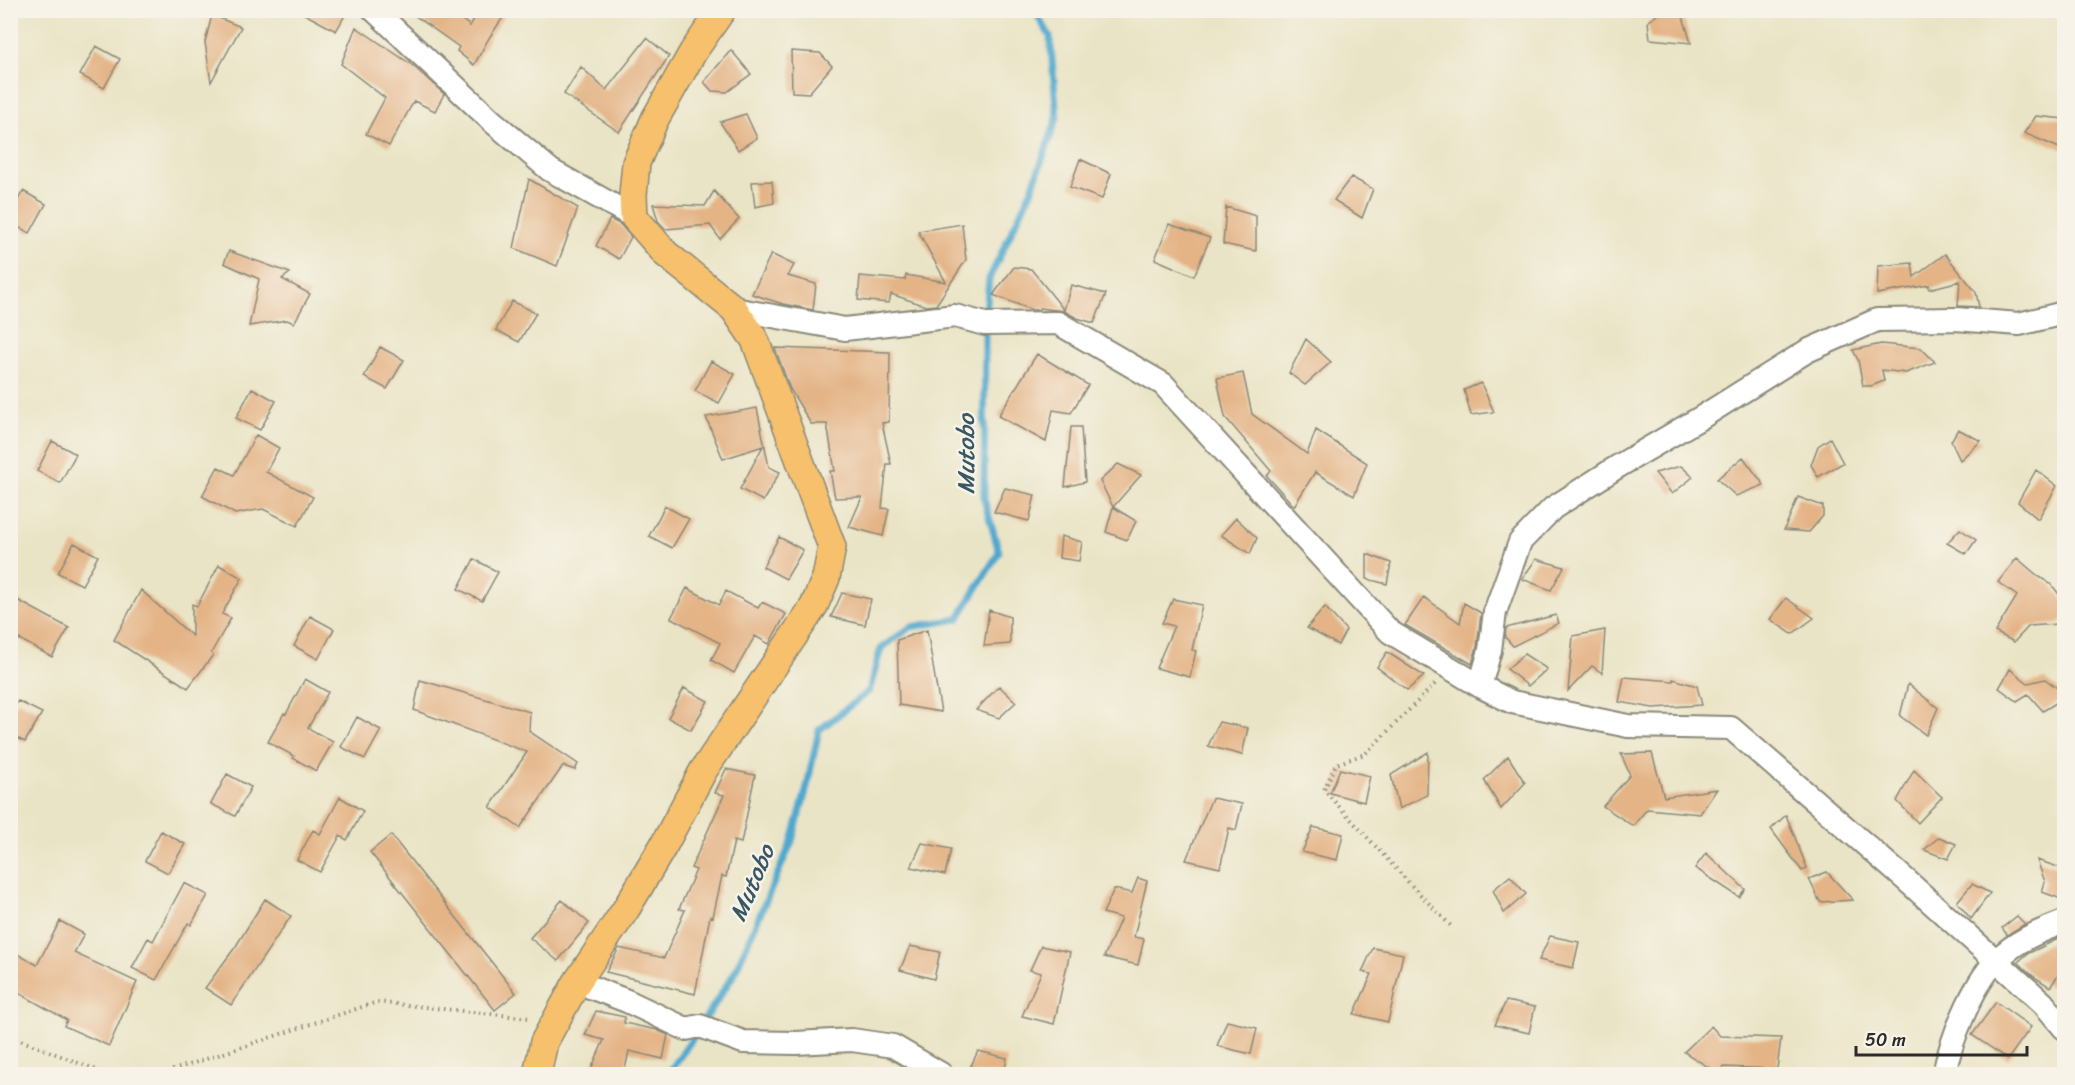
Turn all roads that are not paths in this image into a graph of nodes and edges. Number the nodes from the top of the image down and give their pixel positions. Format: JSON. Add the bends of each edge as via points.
{"nodes":[{"id":1,"x":374,"y":10,"type":"edge"},
{"id":2,"x":722,"y":10,"type":"edge"},
{"id":3,"x":634,"y":217,"type":"junction"},
{"id":4,"x":734,"y":309,"type":"junction"},
{"id":5,"x":2064,"y":313,"type":"edge"},
{"id":6,"x":1480,"y":686,"type":"junction"},
{"id":7,"x":2064,"y":922,"type":"edge"},
{"id":8,"x":1996,"y":960,"type":"junction"},
{"id":9,"x":577,"y":982,"type":"junction"},
{"id":10,"x":2064,"y":1028,"type":"edge"},
{"id":11,"x":537,"y":1074,"type":"edge"},
{"id":12,"x":941,"y":1074,"type":"edge"},
{"id":13,"x":1944,"y":1074,"type":"edge"}],
"edges":[{"from":1,"to":3,"type":"street","via":[[550,170]]},
{"from":2,"to":3,"type":"main road","via":[[655,119],[636,163]]},
{"from":3,"to":4,"type":"main road","via":[[666,254]]},
{"from":4,"to":6,"type":"street","via":[[845,329],[955,316],[985,324],[1058,323],[1163,384],[1390,632]]},
{"from":4,"to":9,"type":"main road","via":[[755,340],[832,547],[826,579],[796,636],[703,771],[626,909]]},
{"from":5,"to":6,"type":"street","via":[[2019,324],[1956,319],[1877,320],[1807,351],[1617,467],[1553,508],[1520,542],[1495,612]]},
{"from":6,"to":8,"type":"street","via":[[1512,702],[1628,726],[1731,728]]},
{"from":7,"to":8,"type":"street","via":[[2033,933]]},
{"from":8,"to":10,"type":"street"},
{"from":8,"to":13,"type":"street","via":[[1974,992],[1948,1054]]},
{"from":9,"to":11,"type":"main road","via":[[544,1042]]},
{"from":9,"to":12,"type":"street","via":[[686,1029],[700,1026],[743,1042],[852,1040],[892,1046]]}]}
